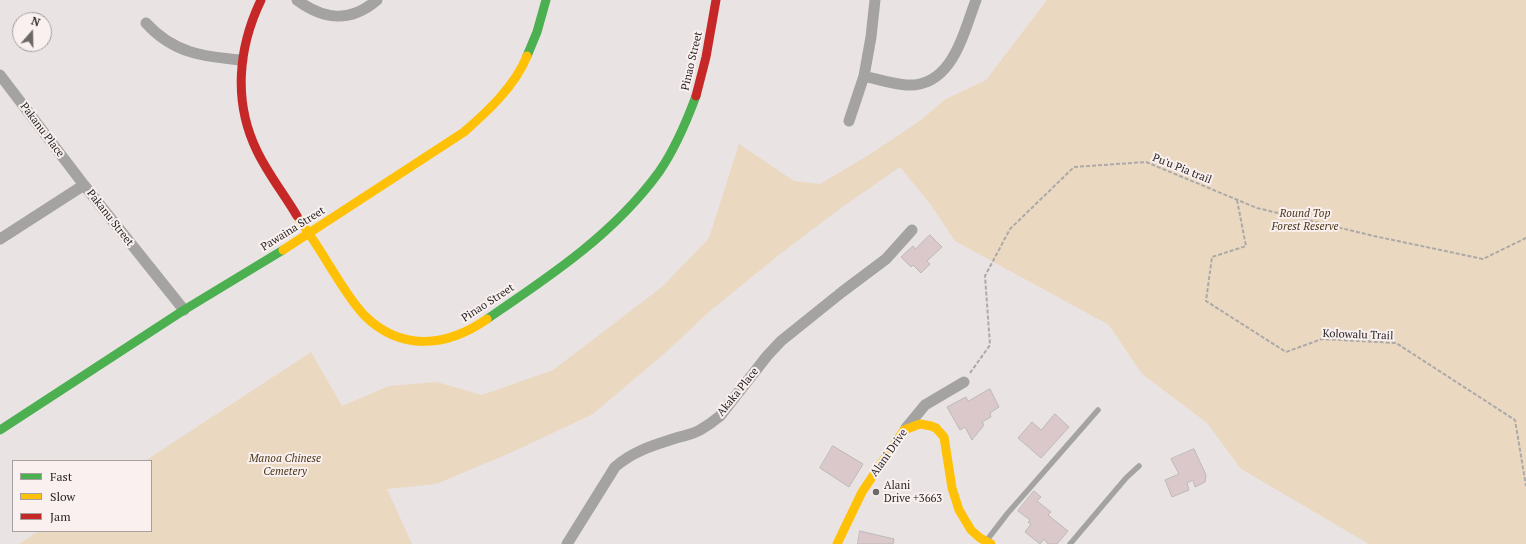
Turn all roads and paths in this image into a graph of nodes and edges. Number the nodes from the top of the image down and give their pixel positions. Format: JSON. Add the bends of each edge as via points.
{"nodes":[{"id":1,"x":261,"y":0,"type":"edge"},
{"id":2,"x":297,"y":0,"type":"edge"},
{"id":3,"x":377,"y":0,"type":"edge"},
{"id":4,"x":546,"y":0,"type":"edge"},
{"id":5,"x":716,"y":0,"type":"edge"},
{"id":6,"x":875,"y":0,"type":"edge"},
{"id":7,"x":976,"y":0,"type":"edge"},
{"id":8,"x":146,"y":23,"type":"dead end"},
{"id":9,"x":242,"y":60,"type":"junction"},
{"id":10,"x":0,"y":75,"type":"edge"},
{"id":11,"x":864,"y":76,"type":"junction"},
{"id":12,"x":849,"y":121,"type":"dead end"},
{"id":13,"x":84,"y":185,"type":"junction"},
{"id":14,"x":1237,"y":200,"type":"junction"},
{"id":15,"x":912,"y":230,"type":"dead end"},
{"id":16,"x":308,"y":234,"type":"junction"},
{"id":17,"x":1526,"y":238,"type":"edge"},
{"id":18,"x":0,"y":239,"type":"edge"},
{"id":19,"x":184,"y":310,"type":"junction"},
{"id":20,"x":964,"y":382,"type":"joint"},
{"id":21,"x":1098,"y":410,"type":"dead end"},
{"id":22,"x":0,"y":430,"type":"edge"},
{"id":23,"x":904,"y":430,"type":"junction"},
{"id":24,"x":1139,"y":466,"type":"dead end"},
{"id":25,"x":1526,"y":486,"type":"edge"},
{"id":26,"x":988,"y":543,"type":"edge"},
{"id":27,"x":567,"y":544,"type":"edge"},
{"id":28,"x":837,"y":544,"type":"edge"},
{"id":29,"x":1070,"y":544,"type":"edge"}],
"edges":[{"from":1,"to":9,"type":"street","name":"Pinao Street","via":[[251,20]]},
{"from":2,"to":3,"type":"street","via":[[318,12],[332,16],[361,11]]},
{"from":4,"to":16,"type":"street","name":"Pawaina Street","via":[[525,61],[488,111],[464,132]]},
{"from":5,"to":16,"type":"street","name":"Pinao Street","via":[[704,67],[692,109],[673,149],[652,181],[586,249],[472,329],[450,338],[426,341],[402,338],[380,327],[361,311]]},
{"from":6,"to":11,"type":"street"},
{"from":7,"to":11,"type":"street","via":[[953,57],[940,74],[921,83],[906,85]]},
{"from":8,"to":9,"type":"street","via":[[163,39],[181,48],[208,57]]},
{"from":9,"to":16,"type":"street","name":"Pinao Street","via":[[242,102],[251,136],[266,168]]},
{"from":10,"to":13,"type":"street","name":"Pakanu Place"},
{"from":11,"to":12,"type":"street"},
{"from":13,"to":18,"type":"street","name":"Pakanu Street"},
{"from":13,"to":19,"type":"street","name":"Pakanu Street"},
{"from":14,"to":17,"type":"path","name":"Pu'u Pia trail","via":[[1257,208],[1483,259]]},
{"from":14,"to":20,"type":"path","name":"Pu'u Pia trail","via":[[1146,162],[1074,167],[1010,229],[985,276],[990,345]]},
{"from":14,"to":25,"type":"path","name":"Kolowalu Trail","via":[[1246,246],[1212,257],[1206,301],[1286,352],[1322,340],[1396,343],[1515,420]]},
{"from":15,"to":27,"type":"street","name":"Akaka Place","via":[[886,259],[781,341],[714,421],[700,430],[646,448],[625,458],[608,478]]},
{"from":16,"to":19,"type":"street","name":"Pawaina Street"},
{"from":19,"to":22,"type":"street","name":"Pawaina Street"},
{"from":20,"to":23,"type":"street","name":"Alani Drive","via":[[925,404]]},
{"from":21,"to":26,"type":"lane","via":[[1007,514]]},
{"from":23,"to":26,"type":"street","via":[[913,425],[925,424],[934,427],[942,435],[959,512],[969,528]]},
{"from":23,"to":28,"type":"street","name":"Alani Drive","via":[[862,492]]},
{"from":24,"to":29,"type":"lane"}]}
